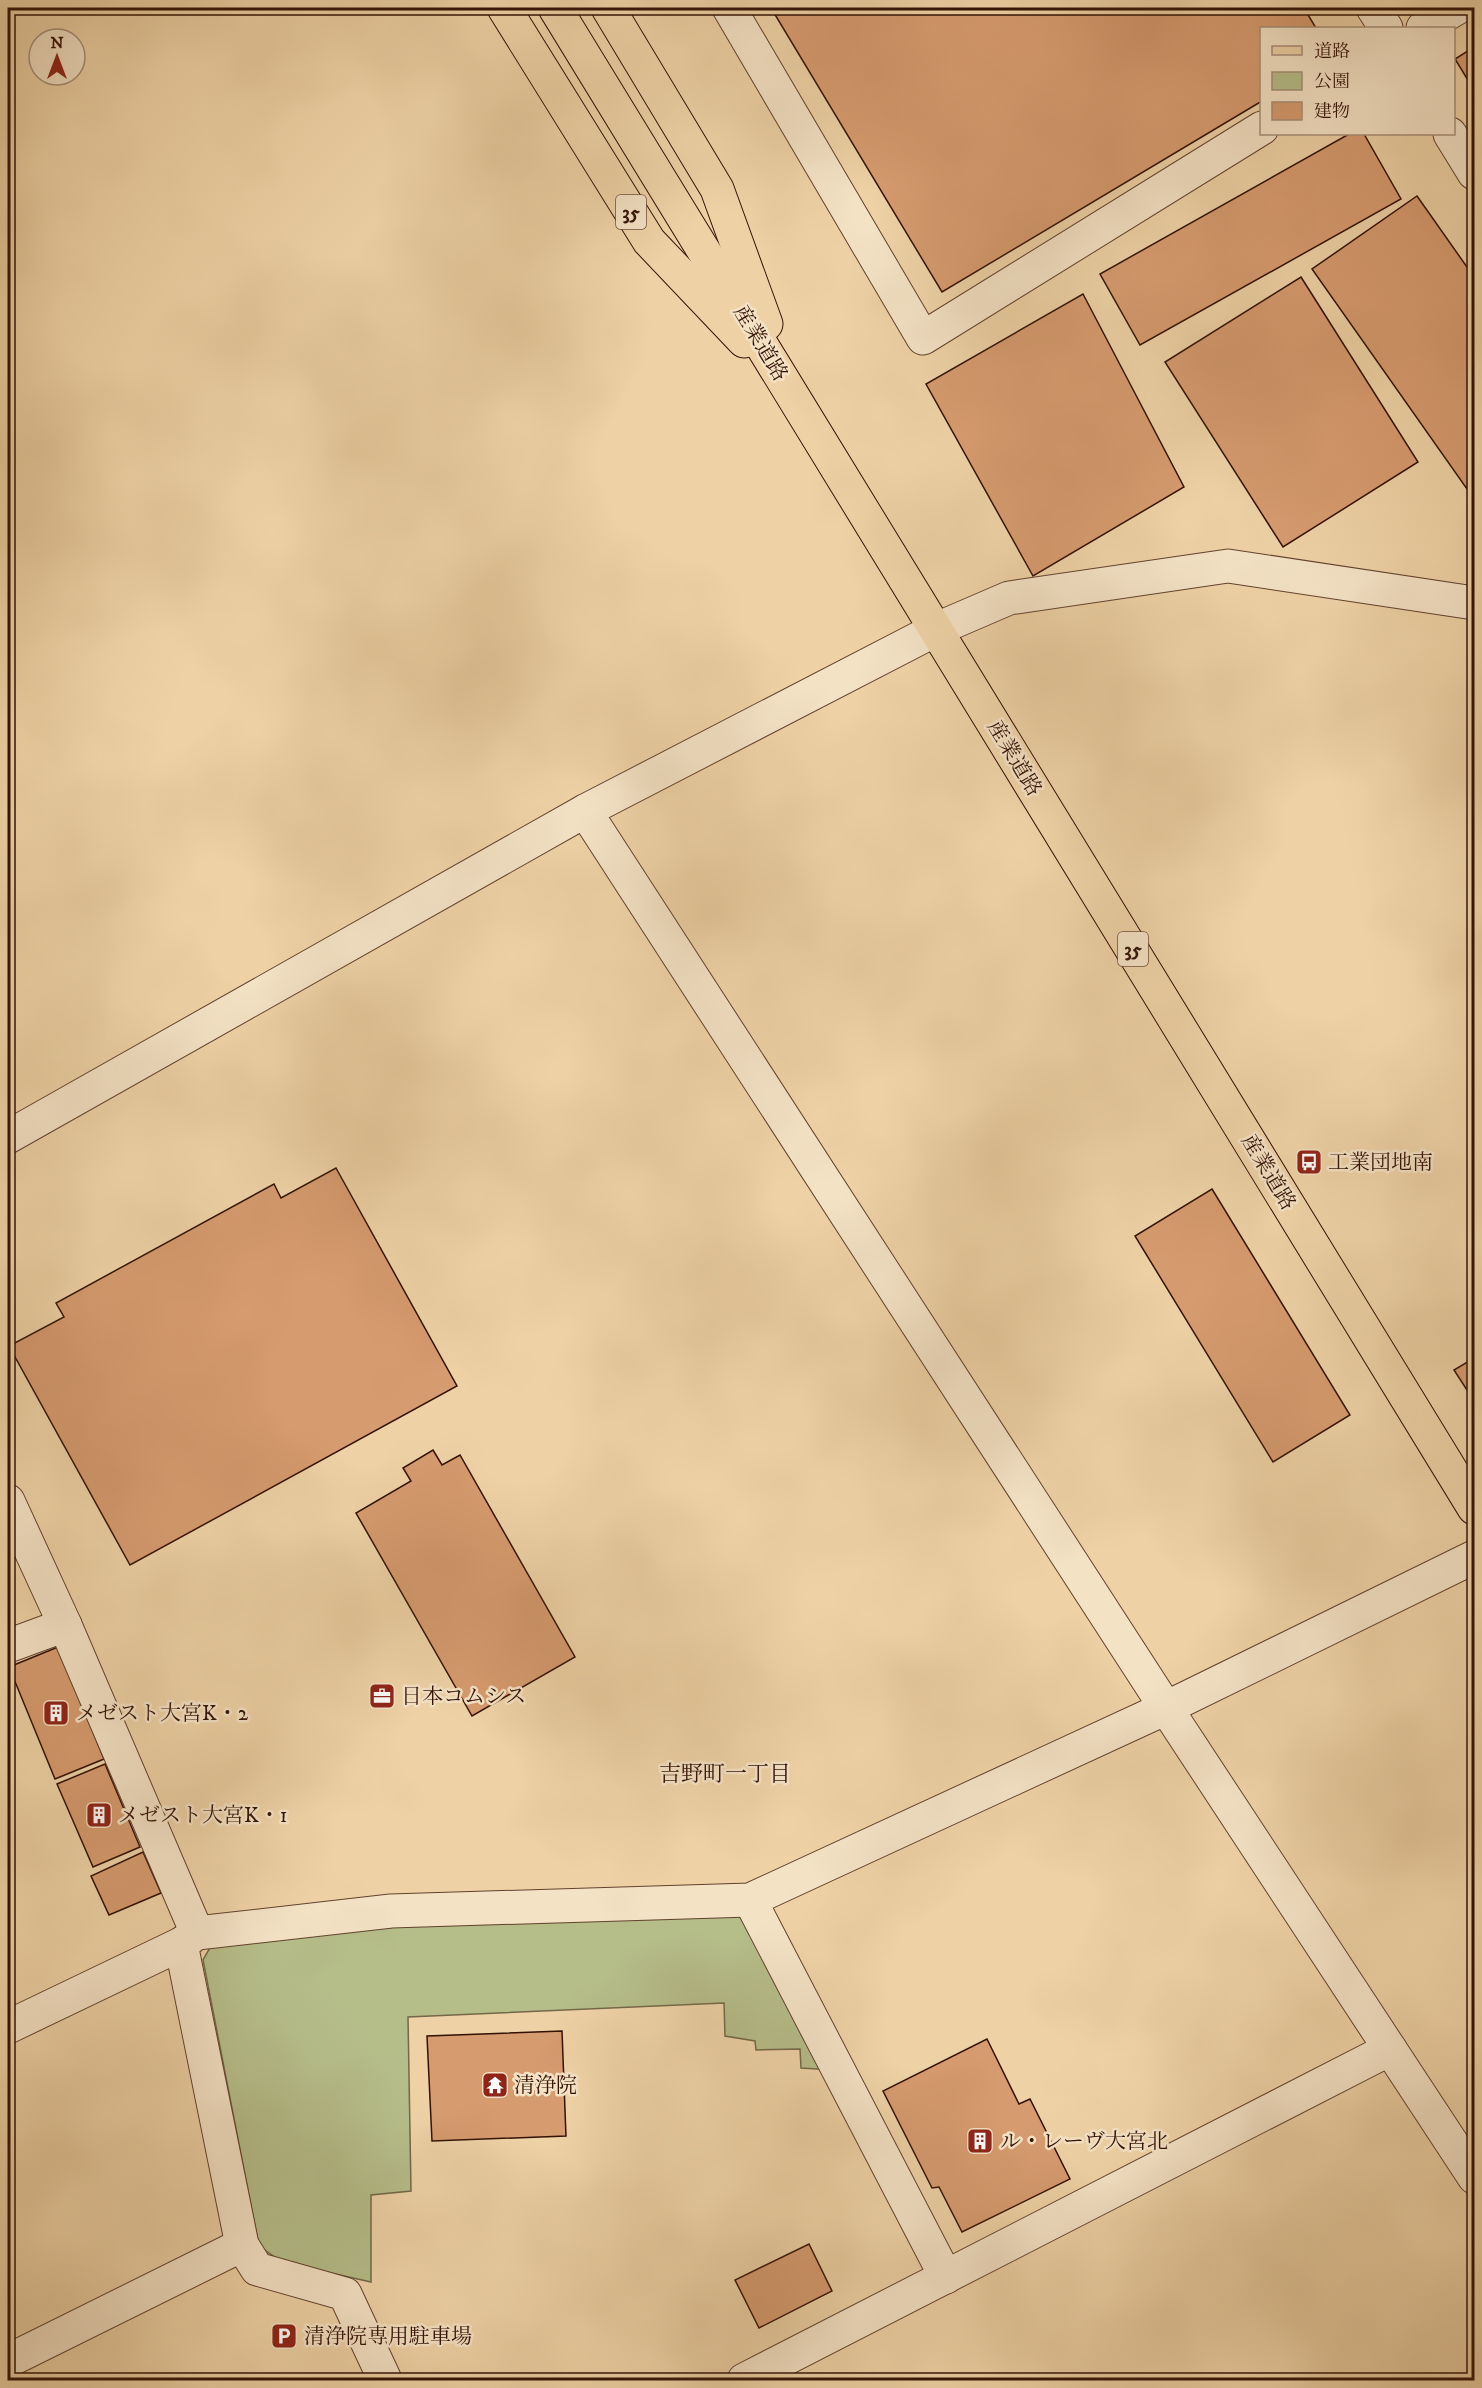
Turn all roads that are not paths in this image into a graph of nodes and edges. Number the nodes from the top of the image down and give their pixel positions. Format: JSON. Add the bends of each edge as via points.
{"nodes":[{"id":1,"x":504,"y":8,"type":"edge"},
{"id":2,"x":555,"y":8,"type":"edge"},
{"id":3,"x":608,"y":8,"type":"edge"},
{"id":4,"x":729,"y":8,"type":"edge"},
{"id":5,"x":1373,"y":8,"type":"edge"},
{"id":6,"x":1457,"y":8,"type":"edge"},
{"id":7,"x":1385,"y":27,"type":"edge"},
{"id":8,"x":1425,"y":27,"type":"edge"},
{"id":9,"x":1260,"y":129,"type":"edge"},
{"id":10,"x":1451,"y":135,"type":"edge"},
{"id":11,"x":1474,"y":173,"type":"edge"},
{"id":12,"x":790,"y":391,"type":"junction"},
{"id":13,"x":1469,"y":610,"type":"edge"},
{"id":14,"x":937,"y":629,"type":"junction"},
{"id":15,"x":585,"y":811,"type":"junction"},
{"id":16,"x":8,"y":1137,"type":"edge"},
{"id":17,"x":8,"y":1501,"type":"edge"},
{"id":18,"x":1474,"y":1508,"type":"edge"},
{"id":19,"x":1474,"y":1557,"type":"edge"},
{"id":20,"x":65,"y":1625,"type":"junction"},
{"id":21,"x":8,"y":1646,"type":"edge"},
{"id":22,"x":1166,"y":1708,"type":"junction"},
{"id":23,"x":750,"y":1900,"type":"junction"},
{"id":24,"x":189,"y":1939,"type":"junction"},
{"id":25,"x":8,"y":2027,"type":"edge"},
{"id":26,"x":1390,"y":2049,"type":"junction"},
{"id":27,"x":1474,"y":2177,"type":"edge"},
{"id":28,"x":242,"y":2245,"type":"junction"},
{"id":29,"x":946,"y":2277,"type":"junction"},
{"id":30,"x":8,"y":2361,"type":"edge"},
{"id":31,"x":386,"y":2380,"type":"edge"},
{"id":32,"x":744,"y":2380,"type":"edge"}],
"edges":[{"from":1,"to":12,"type":"main road","number":"35","via":[[649,241]]},
{"from":2,"to":12,"type":"main road","name":"産業道路","number":"35"},
{"from":3,"to":12,"type":"main road","number":"35","via":[[717,189]]},
{"from":4,"to":9,"type":"street","via":[[923,338]]},
{"from":5,"to":7,"type":"street"},
{"from":6,"to":8,"type":"street"},
{"from":10,"to":11,"type":"street"},
{"from":12,"to":14,"type":"main road","name":"産業道路","number":"35"},
{"from":13,"to":14,"type":"street","via":[[1228,566],[1009,598]]},
{"from":14,"to":15,"type":"street"},
{"from":14,"to":18,"type":"main road","name":"産業道路","number":"35"},
{"from":15,"to":16,"type":"street"},
{"from":15,"to":22,"type":"street"},
{"from":17,"to":20,"type":"street"},
{"from":19,"to":22,"type":"street"},
{"from":20,"to":21,"type":"street"},
{"from":20,"to":24,"type":"street"},
{"from":22,"to":23,"type":"street"},
{"from":22,"to":26,"type":"street"},
{"from":23,"to":24,"type":"street","via":[[391,1911]]},
{"from":23,"to":29,"type":"street"},
{"from":24,"to":25,"type":"street"},
{"from":24,"to":28,"type":"street"},
{"from":26,"to":27,"type":"street"},
{"from":26,"to":29,"type":"street"},
{"from":28,"to":30,"type":"street"},
{"from":28,"to":31,"type":"street","via":[[257,2270],[345,2294]]},
{"from":29,"to":32,"type":"street"}]}
